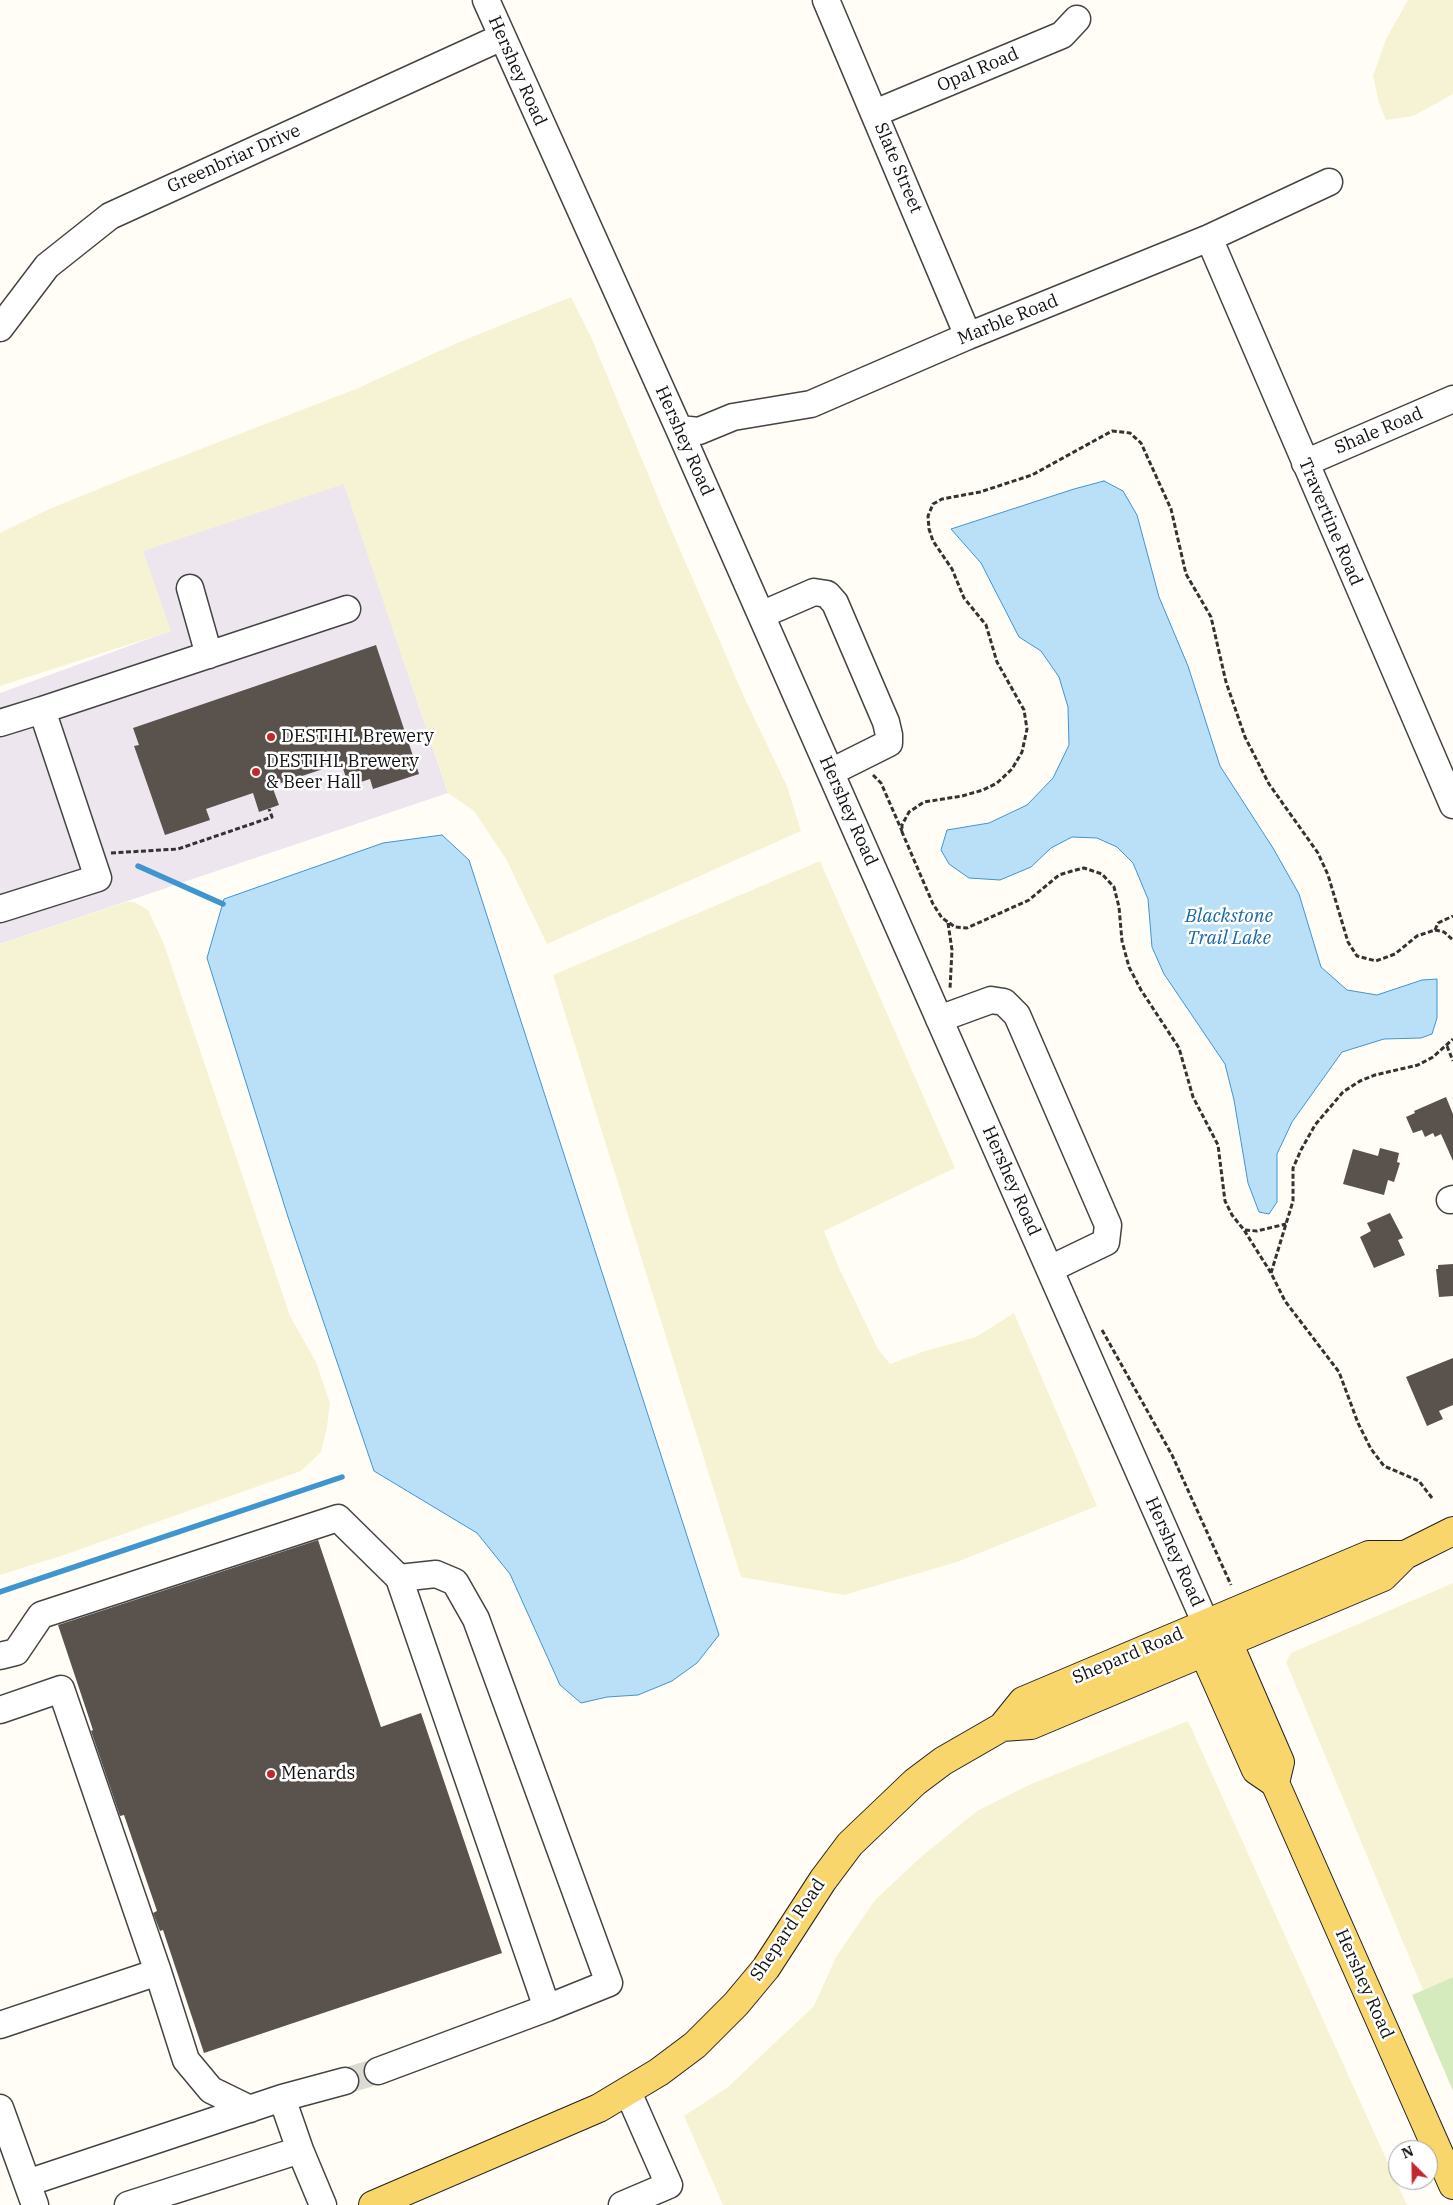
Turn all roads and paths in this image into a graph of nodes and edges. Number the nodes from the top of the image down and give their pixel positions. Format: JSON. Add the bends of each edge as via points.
{"nodes":[{"id":1,"x":486,"y":0,"type":"edge"},
{"id":2,"x":826,"y":0,"type":"edge"},
{"id":3,"x":1076,"y":19,"type":"dead end"},
{"id":4,"x":502,"y":38,"type":"junction"},
{"id":5,"x":875,"y":113,"type":"junction"},
{"id":6,"x":1329,"y":182,"type":"dead end"},
{"id":7,"x":1209,"y":238,"type":"junction"},
{"id":8,"x":0,"y":328,"type":"edge"},
{"id":9,"x":968,"y":336,"type":"junction"},
{"id":10,"x":1453,"y":400,"type":"edge"},
{"id":11,"x":679,"y":429,"type":"junction"},
{"id":12,"x":1305,"y":463,"type":"junction"},
{"id":13,"x":190,"y":588,"type":"dead end"},
{"id":14,"x":347,"y":609,"type":"dead end"},
{"id":15,"x":761,"y":615,"type":"junction"},
{"id":16,"x":209,"y":655,"type":"junction"},
{"id":17,"x":42,"y":710,"type":"junction"},
{"id":18,"x":0,"y":723,"type":"edge"},
{"id":19,"x":831,"y":772,"type":"junction"},
{"id":20,"x":1453,"y":805,"type":"edge"},
{"id":21,"x":269,"y":809,"type":"dead end"},
{"id":22,"x":90,"y":855,"type":"junction"},
{"id":23,"x":0,"y":909,"type":"edge"},
{"id":24,"x":1453,"y":916,"type":"edge"},
{"id":25,"x":1435,"y":930,"type":"junction"},
{"id":26,"x":1453,"y":940,"type":"edge"},
{"id":27,"x":939,"y":1018,"type":"junction"},
{"id":28,"x":1453,"y":1039,"type":"edge"},
{"id":29,"x":1446,"y":1046,"type":"junction"},
{"id":30,"x":1453,"y":1061,"type":"edge"},
{"id":31,"x":1286,"y":1224,"type":"junction"},
{"id":32,"x":1244,"y":1230,"type":"junction"},
{"id":33,"x":1050,"y":1269,"type":"junction"},
{"id":34,"x":1271,"y":1273,"type":"junction"},
{"id":35,"x":1432,"y":1498,"type":"dead end"},
{"id":36,"x":1453,"y":1531,"type":"edge"},
{"id":37,"x":1405,"y":1556,"type":"junction"},
{"id":38,"x":399,"y":1578,"type":"junction"},
{"id":39,"x":1206,"y":1624,"type":"junction"},
{"id":40,"x":1228,"y":1642,"type":"junction"},
{"id":41,"x":1204,"y":1653,"type":"junction"},
{"id":42,"x":0,"y":1656,"type":"edge"},
{"id":43,"x":0,"y":1710,"type":"edge"},
{"id":44,"x":1002,"y":1727,"type":"junction"},
{"id":45,"x":1275,"y":1783,"type":"junction"},
{"id":46,"x":158,"y":1972,"type":"junction"},
{"id":47,"x":547,"y":2008,"type":"junction"},
{"id":48,"x":0,"y":2025,"type":"edge"},
{"id":49,"x":378,"y":2071,"type":"tunnel mouth"},
{"id":50,"x":345,"y":2081,"type":"tunnel mouth"},
{"id":51,"x":628,"y":2092,"type":"junction"},
{"id":52,"x":282,"y":2098,"type":"junction"},
{"id":53,"x":0,"y":2108,"type":"edge"},
{"id":54,"x":250,"y":2109,"type":"junction"},
{"id":55,"x":300,"y":2150,"type":"junction"},
{"id":56,"x":1453,"y":2185,"type":"edge"},
{"id":57,"x":31,"y":2194,"type":"edge"},
{"id":58,"x":673,"y":2195,"type":"edge"},
{"id":59,"x":128,"y":2205,"type":"edge"},
{"id":60,"x":323,"y":2205,"type":"edge"},
{"id":61,"x":373,"y":2205,"type":"edge"},
{"id":62,"x":622,"y":2205,"type":"edge"}],
"edges":[{"from":1,"to":4,"type":"street","name":"Hershey Road"},
{"from":2,"to":5,"type":"street","name":"Slate Street"},
{"from":3,"to":5,"type":"street","name":"Opal Road","via":[[1062,35]]},
{"from":4,"to":8,"type":"street","name":"Greenbriar Drive","via":[[110,216],[47,266]]},
{"from":4,"to":11,"type":"street","name":"Hershey Road"},
{"from":5,"to":9,"type":"street","name":"Slate Street"},
{"from":6,"to":7,"type":"street","name":"Marble Road"},
{"from":7,"to":9,"type":"street","name":"Marble Road"},
{"from":7,"to":12,"type":"street","name":"Travertine Road"},
{"from":9,"to":11,"type":"street","name":"Marble Road","via":[[811,404],[732,417],[699,431]]},
{"from":10,"to":12,"type":"street","name":"Shale Road"},
{"from":11,"to":15,"type":"street","name":"Hershey Road"},
{"from":12,"to":20,"type":"street","name":"Travertine Road"},
{"from":13,"to":16,"type":"street"},
{"from":14,"to":16,"type":"street"},
{"from":15,"to":19,"type":"street","name":"Hershey Road"},
{"from":15,"to":19,"type":"street","via":[[814,592],[827,594],[835,603],[886,722],[889,743]]},
{"from":16,"to":17,"type":"street"},
{"from":17,"to":18,"type":"street"},
{"from":17,"to":22,"type":"street"},
{"from":19,"to":27,"type":"street","name":"Hershey Road"},
{"from":21,"to":22,"type":"path","via":[[272,816],[178,849]]},
{"from":22,"to":23,"type":"street","via":[[98,878]]},
{"from":24,"to":25,"type":"path","via":[[1438,923]]},
{"from":25,"to":26,"type":"path","via":[[1444,932]]},
{"from":25,"to":32,"type":"path","via":[[1417,936],[1395,954],[1376,961],[1357,956],[1348,942],[1318,853],[1269,784],[1245,737],[1226,682],[1211,617],[1186,574],[1171,509],[1141,443],[1130,433],[1112,431],[1019,480],[933,504],[928,516],[934,541],[952,569],[964,598],[986,625],[997,662],[1024,710],[1027,729],[1022,752],[1012,769],[997,783],[962,796],[924,802],[909,812],[902,824],[902,832],[933,904],[942,918],[955,926],[967,928],[1028,900],[1059,875],[1084,868],[1102,874],[1114,887],[1129,967],[1179,1048],[1193,1097],[1218,1145],[1226,1201]]},
{"from":27,"to":33,"type":"street","name":"Hershey Road"},
{"from":27,"to":33,"type":"street","via":[[991,1000],[1004,1002],[1017,1016],[1108,1225],[1106,1242]]},
{"from":28,"to":29,"type":"path"},
{"from":29,"to":30,"type":"path"},
{"from":29,"to":31,"type":"path","via":[[1433,1058],[1418,1065],[1375,1075],[1343,1092],[1315,1125],[1293,1168],[1293,1201]]},
{"from":31,"to":32,"type":"path","via":[[1257,1231]]},
{"from":31,"to":34,"type":"path"},
{"from":32,"to":34,"type":"path"},
{"from":33,"to":39,"type":"street","name":"Hershey Road"},
{"from":34,"to":35,"type":"path","via":[[1285,1301],[1339,1372],[1371,1449],[1384,1466],[1419,1481]]},
{"from":36,"to":37,"type":"main road","name":"Shepard Road"},
{"from":37,"to":39,"type":"main road","name":"Shepard Road","via":[[1369,1555]]},
{"from":37,"to":40,"type":"main road","name":"Shepard Road","via":[[1383,1576]]},
{"from":38,"to":42,"type":"street","via":[[338,1518],[41,1615],[16,1652]]},
{"from":38,"to":47,"type":"street"},
{"from":38,"to":47,"type":"street","via":[[436,1574],[455,1582],[476,1618],[609,1983]]},
{"from":39,"to":40,"type":"main road","name":"Hershey Road"},
{"from":39,"to":41,"type":"main road","name":"Hershey Road"},
{"from":39,"to":44,"type":"main road","name":"Shepard Road","via":[[1023,1701]]},
{"from":40,"to":41,"type":"main road","name":"Shepard Road"},
{"from":40,"to":45,"type":"main road","name":"Hershey Road","via":[[1280,1762]]},
{"from":41,"to":44,"type":"main road","name":"Shepard Road","via":[[1031,1725]]},
{"from":41,"to":45,"type":"main road","name":"Hershey Road","via":[[1256,1770]]},
{"from":43,"to":46,"type":"street","via":[[61,1689]]},
{"from":44,"to":51,"type":"main road","name":"Shepard Road","via":[[943,1761],[884,1809],[850,1844],[822,1880],[781,1947],[736,2004],[695,2045]]},
{"from":45,"to":56,"type":"main road","name":"Hershey Road"},
{"from":46,"to":48,"type":"street"},
{"from":46,"to":54,"type":"street","via":[[186,2060],[211,2090]]},
{"from":47,"to":49,"type":"street"},
{"from":50,"to":52,"type":"street"},
{"from":51,"to":58,"type":"street"},
{"from":51,"to":61,"type":"main road","name":"Shepard Road","via":[[567,2122]]},
{"from":52,"to":54,"type":"street"},
{"from":52,"to":55,"type":"street"},
{"from":53,"to":57,"type":"street"},
{"from":54,"to":57,"type":"street"},
{"from":55,"to":59,"type":"street"},
{"from":55,"to":60,"type":"street"},
{"from":58,"to":62,"type":"street"}]}
